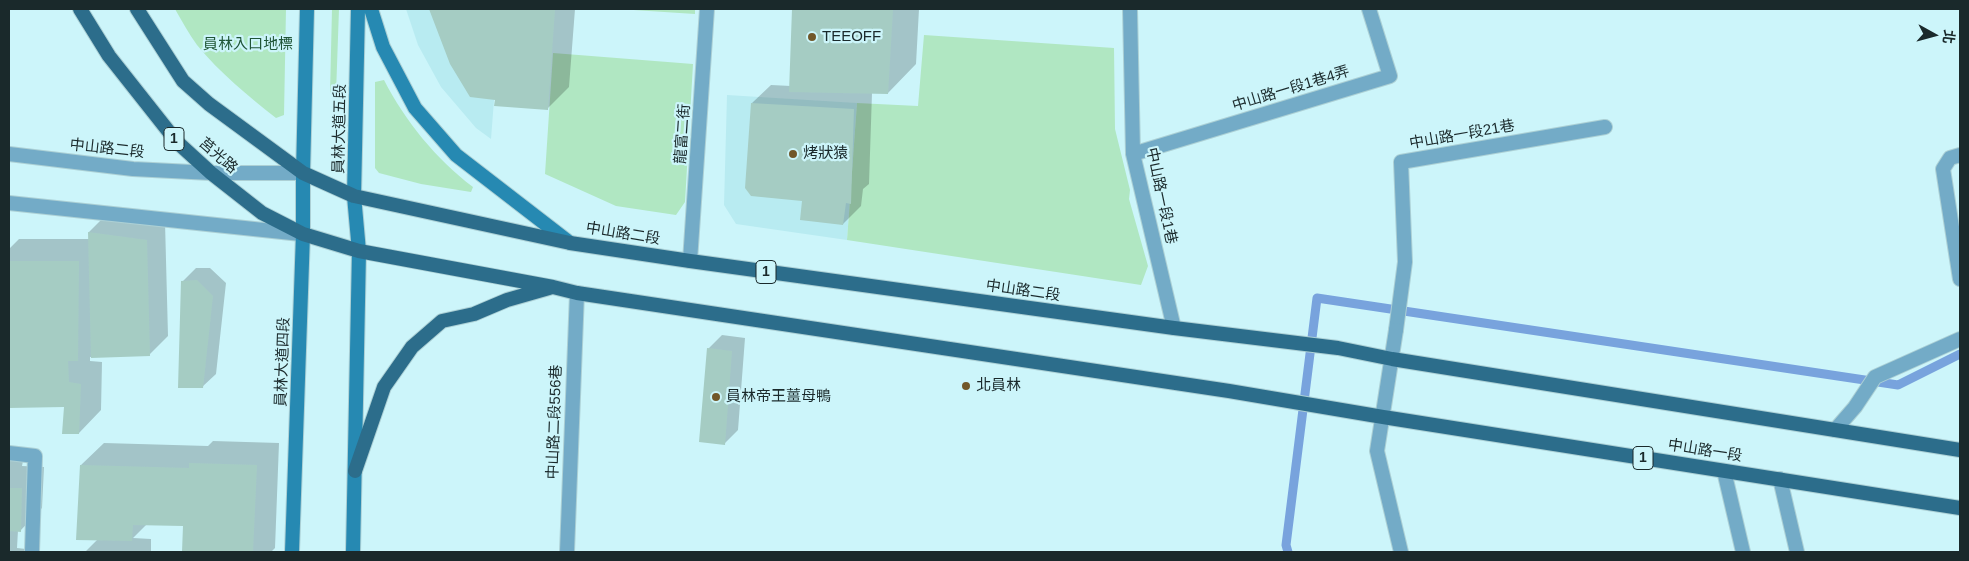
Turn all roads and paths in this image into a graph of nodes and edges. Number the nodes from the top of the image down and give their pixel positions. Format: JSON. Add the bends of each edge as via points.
{"nodes":[{"id":1,"x":80,"y":9,"type":"edge"},
{"id":2,"x":137,"y":9,"type":"edge"},
{"id":3,"x":307,"y":9,"type":"edge"},
{"id":4,"x":358,"y":9,"type":"edge"},
{"id":5,"x":371,"y":9,"type":"edge"},
{"id":6,"x":707,"y":9,"type":"edge"},
{"id":7,"x":1130,"y":9,"type":"edge"},
{"id":8,"x":1369,"y":9,"type":"edge"},
{"id":9,"x":1605,"y":128,"type":"dead end"},
{"id":10,"x":9,"y":154,"type":"edge"},
{"id":11,"x":1133,"y":154,"type":"junction"},
{"id":12,"x":1960,"y":155,"type":"edge"},
{"id":13,"x":211,"y":173,"type":"junction"},
{"id":14,"x":303,"y":173,"type":"junction"},
{"id":15,"x":354,"y":196,"type":"junction"},
{"id":16,"x":9,"y":203,"type":"edge"},
{"id":17,"x":303,"y":234,"type":"junction"},
{"id":18,"x":570,"y":243,"type":"junction"},
{"id":19,"x":359,"y":251,"type":"junction"},
{"id":20,"x":690,"y":261,"type":"junction"},
{"id":21,"x":1960,"y":279,"type":"edge"},
{"id":22,"x":553,"y":287,"type":"junction"},
{"id":23,"x":576,"y":293,"type":"junction"},
{"id":24,"x":1174,"y":328,"type":"junction"},
{"id":25,"x":1960,"y":339,"type":"edge"},
{"id":26,"x":1392,"y":359,"type":"junction"},
{"id":27,"x":1383,"y":417,"type":"junction"},
{"id":28,"x":1835,"y":430,"type":"junction"},
{"id":29,"x":1960,"y":450,"type":"edge"},
{"id":30,"x":9,"y":453,"type":"edge"},
{"id":31,"x":356,"y":470,"type":"junction"},
{"id":32,"x":1724,"y":471,"type":"junction"},
{"id":33,"x":1780,"y":479,"type":"junction"},
{"id":34,"x":1960,"y":508,"type":"edge"},
{"id":35,"x":32,"y":552,"type":"edge"},
{"id":36,"x":292,"y":552,"type":"edge"},
{"id":37,"x":353,"y":552,"type":"edge"},
{"id":38,"x":567,"y":552,"type":"edge"},
{"id":39,"x":1401,"y":552,"type":"edge"},
{"id":40,"x":1743,"y":552,"type":"edge"},
{"id":41,"x":1797,"y":552,"type":"edge"}],
"edges":[{"from":1,"to":13,"type":"main road","name":"莒光路","number":"1","via":[[109,56],[177,142]]},
{"from":2,"to":14,"type":"main road","number":"1","via":[[183,81]]},
{"from":3,"to":14,"type":"main road"},
{"from":4,"to":15,"type":"main road","name":"員林大道五段"},
{"from":5,"to":18,"type":"main road","via":[[383,48],[415,108],[456,155]]},
{"from":6,"to":20,"type":"street","name":"龍富二街"},
{"from":7,"to":11,"type":"street","name":"中山路一段1巷"},
{"from":8,"to":11,"type":"street","name":"中山路一段1巷4弄","via":[[1390,76]]},
{"from":9,"to":26,"type":"street","name":"中山路一段21巷","via":[[1401,162],[1405,262]]},
{"from":10,"to":13,"type":"street","name":"中山路二段","via":[[133,169]]},
{"from":11,"to":24,"type":"street","name":"中山路一段1巷"},
{"from":12,"to":21,"type":"street","via":[[1950,158],[1943,168]]},
{"from":13,"to":14,"type":"street","name":"中山路二段","number":"1"},
{"from":13,"to":17,"type":"main road","name":"莒光路","number":"1","via":[[262,213]]},
{"from":14,"to":15,"type":"main road","name":"中山路二段","number":"1"},
{"from":14,"to":17,"type":"main road","name":"員林大道四段"},
{"from":15,"to":18,"type":"main road","name":"中山路二段","number":"1"},
{"from":15,"to":19,"type":"main road","name":"員林大道五段"},
{"from":16,"to":17,"type":"street"},
{"from":17,"to":19,"type":"main road","number":"1"},
{"from":17,"to":36,"type":"main road","name":"員林大道四段"},
{"from":18,"to":20,"type":"main road","name":"中山路二段","number":"1"},
{"from":19,"to":22,"type":"main road","number":"1"},
{"from":19,"to":31,"type":"main road"},
{"from":20,"to":24,"type":"main road","name":"中山路二段","number":"1"},
{"from":22,"to":23,"type":"main road","number":"1"},
{"from":22,"to":31,"type":"main road","via":[[507,300],[474,314],[442,321],[412,347],[384,387]]},
{"from":23,"to":27,"type":"main road","name":"中山路一段","number":"1","via":[[1229,390]]},
{"from":23,"to":38,"type":"street","name":"中山路二段556巷"},
{"from":24,"to":26,"type":"main road","name":"中山路二段","number":"1","via":[[1338,348]]},
{"from":25,"to":28,"type":"street","via":[[1875,377]]},
{"from":26,"to":27,"type":"street","name":"中山路一段21巷"},
{"from":26,"to":28,"type":"main road","number":"1"},
{"from":27,"to":32,"type":"main road","name":"中山路一段","number":"1"},
{"from":27,"to":39,"type":"street","name":"中山路一段21巷","via":[[1377,451]]},
{"from":28,"to":29,"type":"main road","number":"1"},
{"from":30,"to":35,"type":"street","via":[[35,456]]},
{"from":31,"to":37,"type":"main road"},
{"from":32,"to":33,"type":"main road","name":"中山路一段","number":"1"},
{"from":32,"to":40,"type":"street"},
{"from":33,"to":34,"type":"main road","name":"中山路一段","number":"1"},
{"from":33,"to":41,"type":"street"}]}
